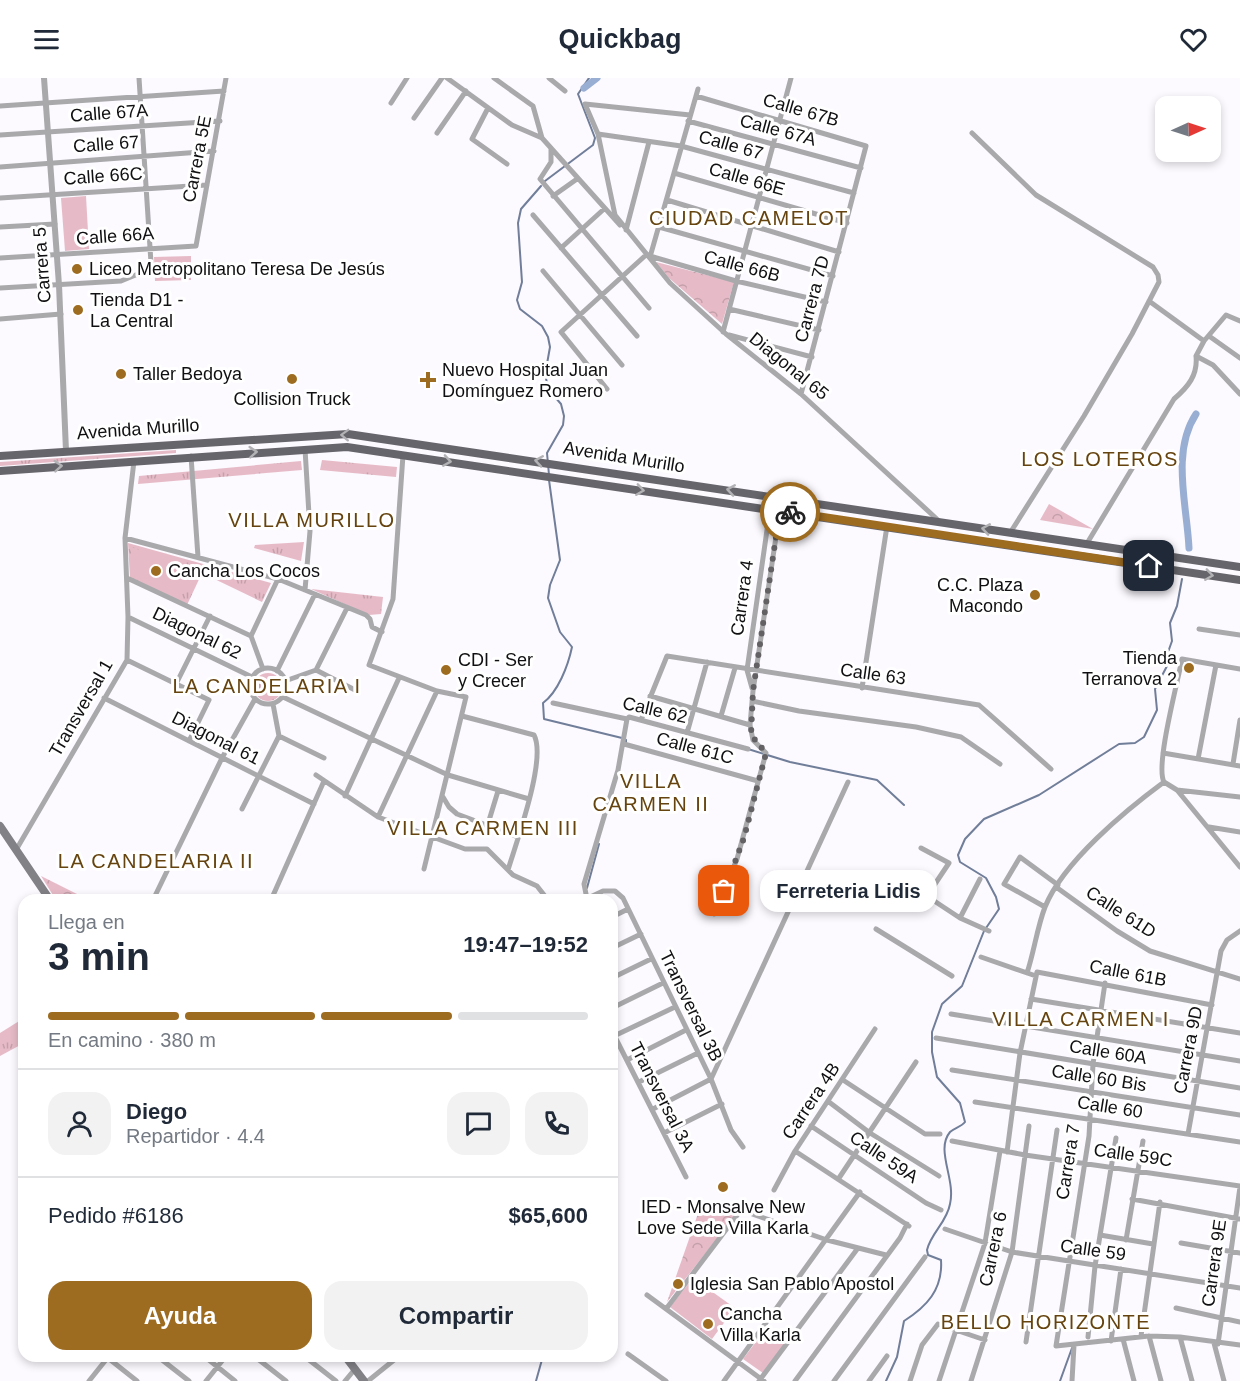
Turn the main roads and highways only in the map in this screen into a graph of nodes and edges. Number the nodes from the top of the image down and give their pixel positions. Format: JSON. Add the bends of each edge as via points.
{"nodes":[{"id":1,"x":178,"y":443,"type":"junction"},
{"id":2,"x":0,"y":456,"type":"edge"},
{"id":3,"x":180,"y":457,"type":"junction"},
{"id":4,"x":0,"y":471,"type":"edge"},
{"id":5,"x":1240,"y":567,"type":"edge"},
{"id":6,"x":1240,"y":580,"type":"edge"},
{"id":7,"x":0,"y":826,"type":"edge"},
{"id":8,"x":46,"y":894,"type":"edge"},
{"id":9,"x":350,"y":1362,"type":"edge"},
{"id":10,"x":366,"y":1381,"type":"edge"}],
"edges":[{"from":1,"to":2,"type":"main road","name":"Avenida Murillo"},
{"from":1,"to":3,"type":"main road"},
{"from":5,"to":1,"type":"main road","name":"Avenida Murillo","one_way":true,"via":[[348,434]]},
{"from":4,"to":3,"type":"main road","name":"Avenida Murillo","one_way":true},
{"from":3,"to":6,"type":"main road","name":"Avenida Murillo","one_way":true,"via":[[347,447]]},
{"from":7,"to":8,"type":"main road"},
{"from":9,"to":10,"type":"main road"}]}
